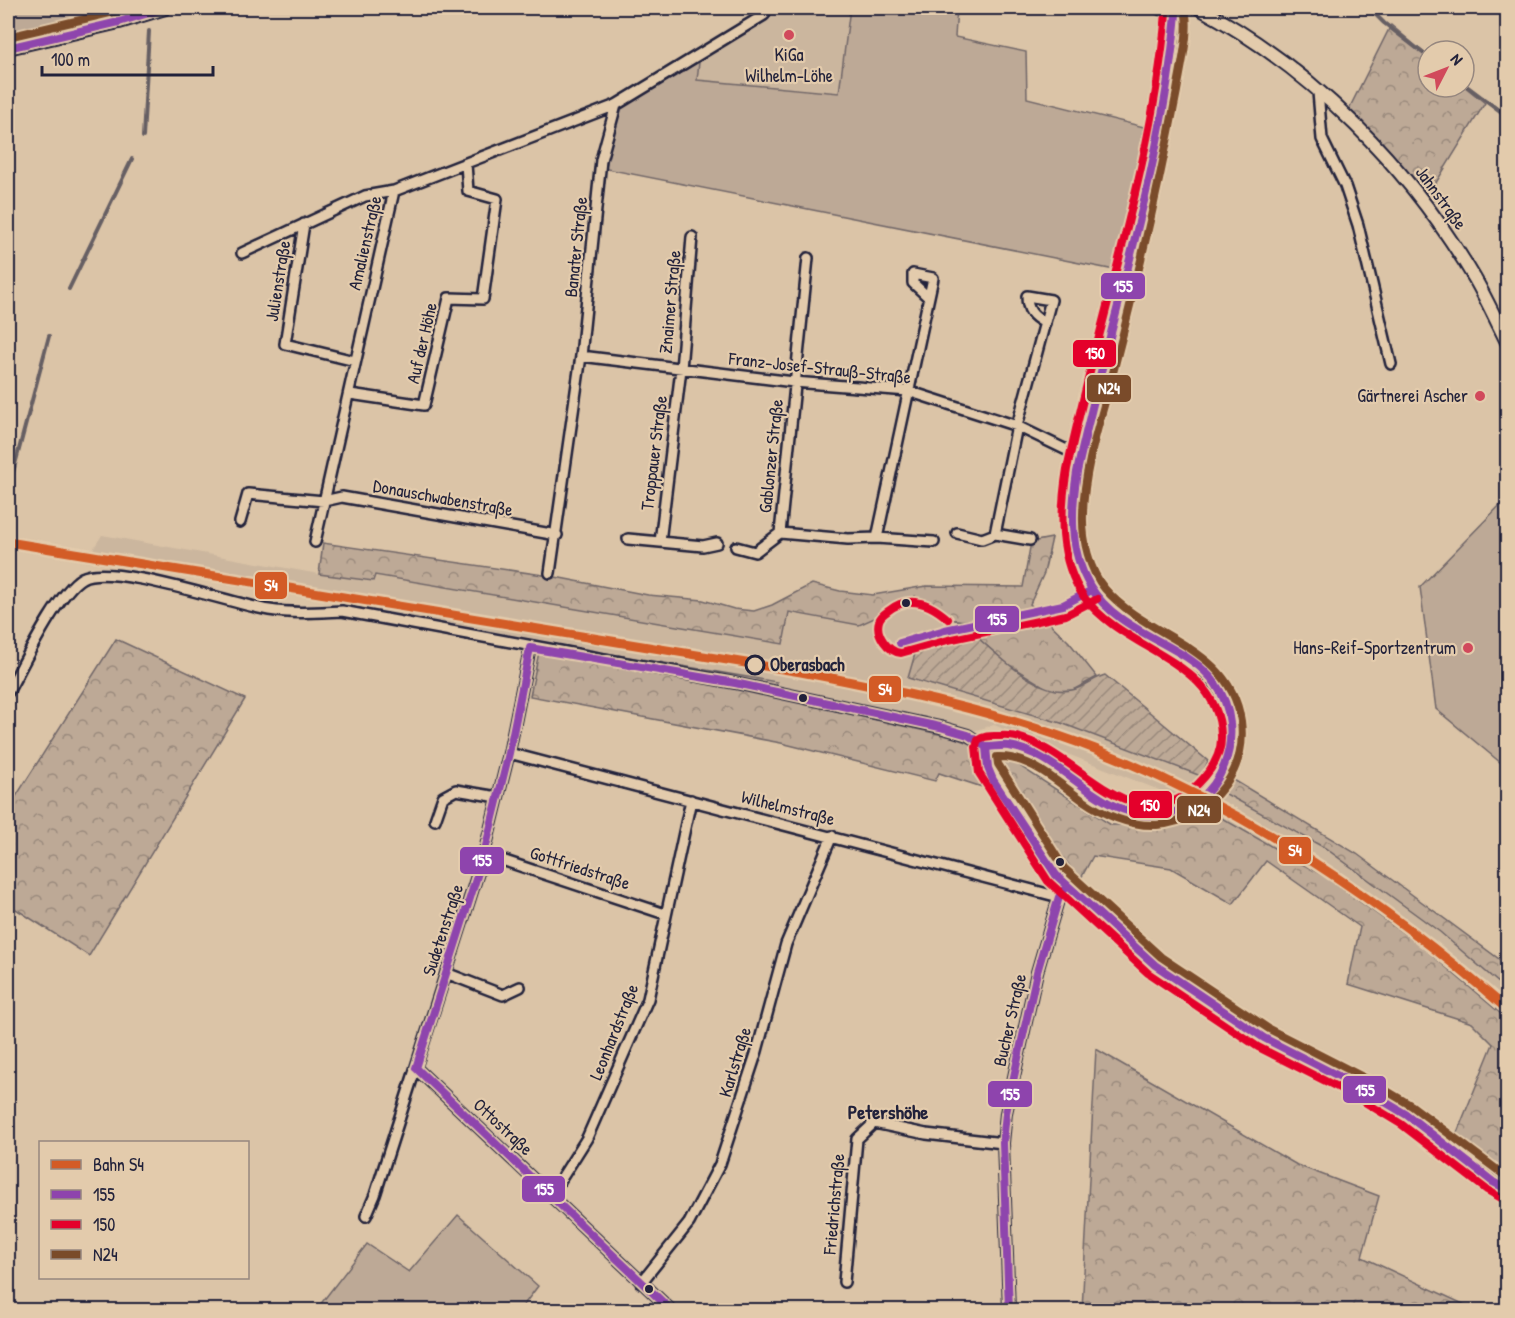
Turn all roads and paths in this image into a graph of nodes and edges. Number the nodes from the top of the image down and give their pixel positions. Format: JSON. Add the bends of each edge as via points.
{"nodes":[{"id":1,"x":165,"y":8,"type":"edge"},
{"id":2,"x":766,"y":8,"type":"edge"},
{"id":3,"x":1161,"y":8,"type":"edge"},
{"id":4,"x":1188,"y":8,"type":"edge"},
{"id":5,"x":1199,"y":8,"type":"edge"},
{"id":6,"x":1176,"y":14,"type":"junction"},
{"id":7,"x":9,"y":47,"type":"edge"},
{"id":8,"x":1318,"y":92,"type":"junction"},
{"id":9,"x":616,"y":105,"type":"junction"},
{"id":10,"x":466,"y":164,"type":"junction"},
{"id":11,"x":394,"y":191,"type":"junction"},
{"id":12,"x":304,"y":224,"type":"junction"},
{"id":13,"x":692,"y":237,"type":"dead end"},
{"id":14,"x":242,"y":253,"type":"dead end"},
{"id":15,"x":808,"y":258,"type":"dead end"},
{"id":16,"x":928,"y":297,"type":"dead end"},
{"id":17,"x":1045,"y":323,"type":"dead end"},
{"id":18,"x":1508,"y":344,"type":"edge"},
{"id":19,"x":581,"y":356,"type":"junction"},
{"id":20,"x":355,"y":361,"type":"junction"},
{"id":21,"x":1391,"y":364,"type":"dead end"},
{"id":22,"x":681,"y":369,"type":"junction"},
{"id":23,"x":794,"y":382,"type":"junction"},
{"id":24,"x":908,"y":391,"type":"junction"},
{"id":25,"x":350,"y":394,"type":"junction"},
{"id":26,"x":1017,"y":426,"type":"junction"},
{"id":27,"x":1081,"y":457,"type":"junction"},
{"id":28,"x":324,"y":501,"type":"junction"},
{"id":29,"x":240,"y":522,"type":"dead end"},
{"id":30,"x":780,"y":533,"type":"junction"},
{"id":31,"x":957,"y":533,"type":"dead end"},
{"id":32,"x":995,"y":534,"type":"junction"},
{"id":33,"x":558,"y":535,"type":"junction"},
{"id":34,"x":877,"y":538,"type":"junction"},
{"id":35,"x":628,"y":539,"type":"dead end"},
{"id":36,"x":1030,"y":540,"type":"dead end"},
{"id":37,"x":315,"y":542,"type":"dead end"},
{"id":38,"x":660,"y":542,"type":"junction"},
{"id":39,"x":934,"y":542,"type":"dead end"},
{"id":40,"x":717,"y":543,"type":"dead end"},
{"id":41,"x":736,"y":547,"type":"dead end"},
{"id":42,"x":550,"y":573,"type":"dead end"},
{"id":43,"x":530,"y":648,"type":"junction"},
{"id":44,"x":8,"y":692,"type":"edge"},
{"id":45,"x":986,"y":747,"type":"junction"},
{"id":46,"x":509,"y":753,"type":"junction"},
{"id":47,"x":498,"y":797,"type":"junction"},
{"id":48,"x":691,"y":800,"type":"junction"},
{"id":49,"x":435,"y":820,"type":"dead end"},
{"id":50,"x":832,"y":836,"type":"junction"},
{"id":51,"x":484,"y":854,"type":"junction"},
{"id":52,"x":1067,"y":886,"type":"junction"},
{"id":53,"x":1059,"y":897,"type":"junction"},
{"id":54,"x":665,"y":914,"type":"junction"},
{"id":55,"x":446,"y":974,"type":"junction"},
{"id":56,"x":520,"y":987,"type":"dead end"},
{"id":57,"x":416,"y":1068,"type":"junction"},
{"id":58,"x":1003,"y":1143,"type":"junction"},
{"id":59,"x":1508,"y":1190,"type":"edge"},
{"id":60,"x":551,"y":1195,"type":"junction"},
{"id":61,"x":366,"y":1216,"type":"dead end"},
{"id":62,"x":844,"y":1282,"type":"dead end"},
{"id":63,"x":641,"y":1283,"type":"junction"},
{"id":64,"x":671,"y":1311,"type":"edge"},
{"id":65,"x":1009,"y":1311,"type":"edge"}],
"edges":[{"from":1,"to":7,"type":"street"},
{"from":2,"to":9,"type":"street","via":[[764,15]]},
{"from":3,"to":6,"type":"street"},
{"from":4,"to":6,"type":"street"},
{"from":5,"to":8,"type":"street","name":"Jahnstraße","via":[[1240,30]]},
{"from":6,"to":27,"type":"street","via":[[1172,71]]},
{"from":8,"to":18,"type":"street","name":"Jahnstraße","via":[[1392,163],[1438,222],[1476,279]]},
{"from":8,"to":21,"type":"street","via":[[1322,139],[1345,186],[1358,225]]},
{"from":9,"to":10,"type":"street","name":"Amalienstraße"},
{"from":9,"to":19,"type":"street","name":"Banater Straße","via":[[602,160]]},
{"from":10,"to":11,"type":"street","name":"Amalienstraße"},
{"from":10,"to":25,"type":"street","name":"Auf der Höhe","via":[[468,191],[497,199],[483,299],[449,298],[424,405]]},
{"from":11,"to":12,"type":"street","via":[[365,196]]},
{"from":11,"to":20,"type":"street","name":"Amalienstraße"},
{"from":12,"to":14,"type":"street"},
{"from":12,"to":20,"type":"street","name":"Julienstraße","via":[[285,344]]},
{"from":13,"to":22,"type":"street","name":"Znaimer Straße"},
{"from":15,"to":23,"type":"street","name":"Gablonzer Straße"},
{"from":16,"to":24,"type":"street"},
{"from":17,"to":26,"type":"street"},
{"from":19,"to":22,"type":"street","name":"Franz-Josef-Strauß-Straße"},
{"from":19,"to":33,"type":"street","name":"Banater Straße"},
{"from":20,"to":25,"type":"street","name":"Amalienstraße"},
{"from":22,"to":23,"type":"street","name":"Franz-Josef-Strauß-Straße"},
{"from":22,"to":38,"type":"street","name":"Troppauer Straße"},
{"from":23,"to":24,"type":"street","name":"Franz-Josef-Strauß-Straße"},
{"from":23,"to":30,"type":"street","name":"Gablonzer Straße"},
{"from":24,"to":26,"type":"street","name":"Franz-Josef-Strauß-Straße"},
{"from":24,"to":34,"type":"street"},
{"from":25,"to":28,"type":"street","name":"Amalienstraße"},
{"from":26,"to":27,"type":"street","name":"Franz-Josef-Strauß-Straße"},
{"from":26,"to":32,"type":"street"},
{"from":27,"to":45,"type":"street","via":[[1073,532],[1092,590],[1115,614],[1191,659],[1216,682],[1231,712],[1233,747],[1220,775],[1196,801],[1168,814],[1144,816],[1122,812],[1099,800],[1039,756],[1014,746]]},
{"from":28,"to":29,"type":"street","via":[[248,494]]},
{"from":28,"to":33,"type":"street","name":"Donauschwabenstraße","via":[[342,497]]},
{"from":28,"to":37,"type":"street","name":"Amalienstraße"},
{"from":30,"to":34,"type":"street","name":"Gablonzer Straße"},
{"from":30,"to":41,"type":"street","name":"Gablonzer Straße","via":[[755,552]]},
{"from":31,"to":32,"type":"street","via":[[982,539]]},
{"from":32,"to":36,"type":"street"},
{"from":33,"to":42,"type":"street","name":"Banater Straße"},
{"from":34,"to":39,"type":"street","name":"Gablonzer Straße"},
{"from":35,"to":38,"type":"street"},
{"from":38,"to":40,"type":"street","via":[[703,546]]},
{"from":43,"to":44,"type":"street","via":[[342,611],[268,610],[99,573],[83,578],[66,592]]},
{"from":43,"to":45,"type":"street","via":[[735,683],[940,727],[968,735]]},
{"from":43,"to":46,"type":"street","name":"Sudetenstraße"},
{"from":45,"to":52,"type":"street","via":[[987,768],[993,780]]},
{"from":46,"to":47,"type":"street","name":"Sudetenstraße"},
{"from":46,"to":48,"type":"street","name":"Wilhelmstraße"},
{"from":47,"to":49,"type":"street","via":[[456,790],[443,797]]},
{"from":47,"to":51,"type":"street","name":"Sudetenstraße"},
{"from":48,"to":50,"type":"street","name":"Wilhelmstraße"},
{"from":48,"to":54,"type":"street","name":"Leonhardstraße"},
{"from":50,"to":53,"type":"street","name":"Wilhelmstraße"},
{"from":50,"to":63,"type":"street","name":"Karlstraße","via":[[786,944],[720,1164],[689,1223]]},
{"from":51,"to":54,"type":"street","name":"Gottfriedstraße"},
{"from":51,"to":55,"type":"street","name":"Sudetenstraße"},
{"from":52,"to":53,"type":"street","name":"Bucher Straße"},
{"from":52,"to":59,"type":"street","via":[[1172,977],[1264,1038],[1407,1115]]},
{"from":53,"to":58,"type":"street","name":"Bucher Straße","via":[[1037,972]]},
{"from":54,"to":60,"type":"street","name":"Leonhardstraße","via":[[648,999],[586,1138]]},
{"from":55,"to":56,"type":"street","via":[[503,995]]},
{"from":55,"to":57,"type":"street","name":"Sudetenstraße"},
{"from":57,"to":60,"type":"street","name":"Ottostraße"},
{"from":57,"to":61,"type":"street","name":"Sudetenstraße"},
{"from":58,"to":62,"type":"street","name":"Friedrichstraße","via":[[874,1124],[857,1138]]},
{"from":58,"to":65,"type":"street","name":"Bucher Straße"},
{"from":60,"to":63,"type":"street","name":"Ottostraße"},
{"from":63,"to":64,"type":"street","name":"Ottostraße"}]}
